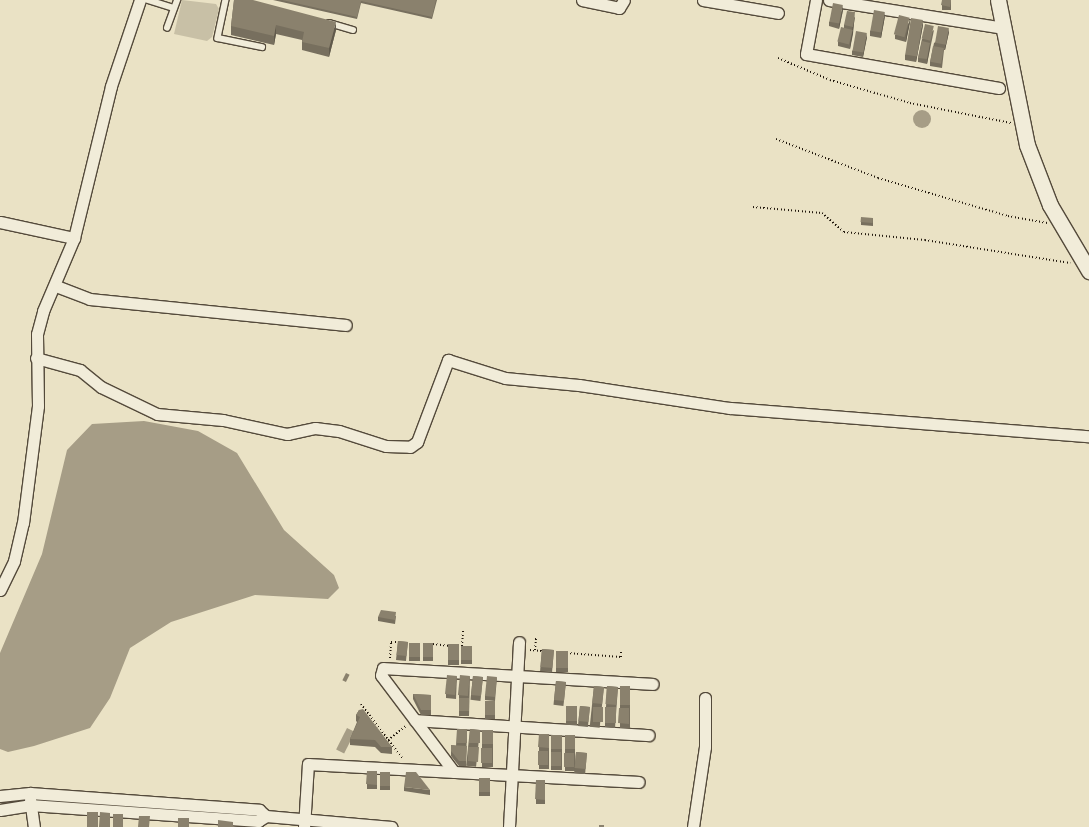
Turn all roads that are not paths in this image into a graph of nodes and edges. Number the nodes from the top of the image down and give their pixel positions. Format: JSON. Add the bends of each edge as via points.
{"nodes":[{"id":1,"x":140,"y":0,"type":"edge"},
{"id":2,"x":148,"y":0,"type":"edge"},
{"id":3,"x":177,"y":0,"type":"edge"},
{"id":4,"x":224,"y":0,"type":"edge"},
{"id":5,"x":582,"y":0,"type":"edge"},
{"id":6,"x":624,"y":0,"type":"edge"},
{"id":7,"x":703,"y":0,"type":"edge"},
{"id":8,"x":816,"y":0,"type":"edge"},
{"id":9,"x":829,"y":0,"type":"edge"},
{"id":10,"x":998,"y":0,"type":"edge"},
{"id":11,"x":174,"y":8,"type":"junction"},
{"id":12,"x":778,"y":14,"type":"dead end"},
{"id":13,"x":325,"y":22,"type":"edge"},
{"id":14,"x":167,"y":28,"type":"dead end"},
{"id":15,"x":1004,"y":28,"type":"junction"},
{"id":16,"x":354,"y":30,"type":"dead end"},
{"id":17,"x":262,"y":47,"type":"dead end"},
{"id":18,"x":999,"y":88,"type":"dead end"},
{"id":19,"x":0,"y":222,"type":"edge"},
{"id":20,"x":74,"y":238,"type":"junction"},
{"id":21,"x":1085,"y":266,"type":"edge"},
{"id":22,"x":56,"y":286,"type":"junction"},
{"id":23,"x":346,"y":325,"type":"dead end"},
{"id":24,"x":36,"y":358,"type":"junction"},
{"id":25,"x":1089,"y":436,"type":"edge"},
{"id":26,"x":0,"y":590,"type":"edge"},
{"id":27,"x":519,"y":642,"type":"dead end"},
{"id":28,"x":517,"y":676,"type":"junction"},
{"id":29,"x":653,"y":684,"type":"dead end"},
{"id":30,"x":705,"y":698,"type":"dead end"},
{"id":31,"x":415,"y":720,"type":"junction"},
{"id":32,"x":514,"y":726,"type":"junction"},
{"id":33,"x":649,"y":735,"type":"dead end"},
{"id":34,"x":454,"y":772,"type":"junction"},
{"id":35,"x":512,"y":775,"type":"junction"},
{"id":36,"x":639,"y":782,"type":"dead end"},
{"id":37,"x":30,"y":793,"type":"junction"},
{"id":38,"x":0,"y":796,"type":"edge"},
{"id":39,"x":30,"y":805,"type":"junction"},
{"id":40,"x":0,"y":810,"type":"edge"},
{"id":41,"x":266,"y":816,"type":"junction"},
{"id":42,"x":304,"y":824,"type":"edge"},
{"id":43,"x":34,"y":827,"type":"edge"},
{"id":44,"x":392,"y":827,"type":"edge"},
{"id":45,"x":509,"y":827,"type":"edge"},
{"id":46,"x":693,"y":827,"type":"edge"}],
"edges":[{"from":1,"to":20,"type":"street","via":[[111,86]]},
{"from":2,"to":11,"type":"lane"},
{"from":3,"to":11,"type":"lane"},
{"from":4,"to":17,"type":"lane","via":[[218,38]]},
{"from":5,"to":6,"type":"street","via":[[619,8]]},
{"from":7,"to":12,"type":"street"},
{"from":8,"to":18,"type":"street","via":[[806,54]]},
{"from":9,"to":15,"type":"street"},
{"from":10,"to":15,"type":"street"},
{"from":11,"to":14,"type":"lane"},
{"from":13,"to":16,"type":"lane"},
{"from":15,"to":21,"type":"street","via":[[1027,145],[1059,220]]},
{"from":19,"to":20,"type":"street"},
{"from":20,"to":22,"type":"street"},
{"from":22,"to":23,"type":"street","via":[[90,299]]},
{"from":22,"to":24,"type":"street","via":[[43,311]]},
{"from":24,"to":25,"type":"street","via":[[80,370],[101,388],[157,414],[223,420],[286,434],[315,428],[339,431],[386,446],[410,447],[418,442],[448,360],[505,378],[579,384],[730,408]]},
{"from":24,"to":26,"type":"street","via":[[38,406],[23,523],[14,561]]},
{"from":27,"to":28,"type":"street"},
{"from":28,"to":29,"type":"street"},
{"from":28,"to":31,"type":"street","via":[[383,668],[381,676]]},
{"from":28,"to":32,"type":"street"},
{"from":30,"to":46,"type":"street","via":[[705,747]]},
{"from":31,"to":32,"type":"street"},
{"from":31,"to":34,"type":"street"},
{"from":32,"to":33,"type":"street"},
{"from":32,"to":35,"type":"street"},
{"from":34,"to":35,"type":"street"},
{"from":34,"to":42,"type":"street","via":[[308,764]]},
{"from":35,"to":36,"type":"street"},
{"from":35,"to":45,"type":"street"},
{"from":37,"to":38,"type":"street"},
{"from":37,"to":39,"type":"street"},
{"from":37,"to":41,"type":"street","via":[[259,810]]},
{"from":39,"to":40,"type":"street"},
{"from":39,"to":41,"type":"street","via":[[258,821]]},
{"from":39,"to":43,"type":"street"},
{"from":41,"to":42,"type":"street"},
{"from":42,"to":44,"type":"street"}]}
